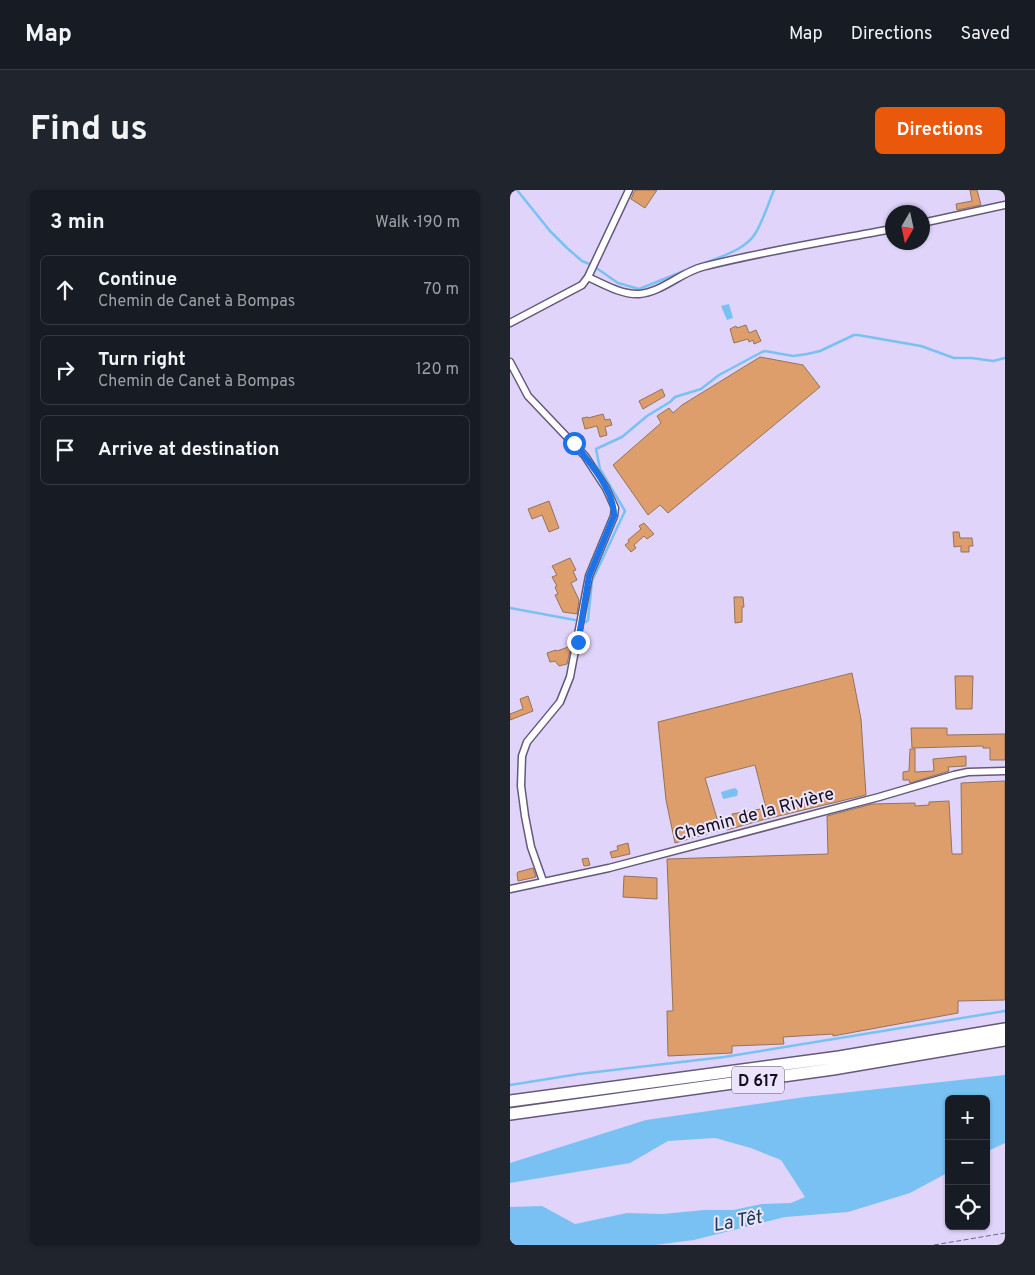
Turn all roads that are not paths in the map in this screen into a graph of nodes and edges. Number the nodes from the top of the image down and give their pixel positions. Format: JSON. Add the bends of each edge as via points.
{"nodes":[{"id":1,"x":628,"y":190,"type":"edge"},
{"id":2,"x":1005,"y":205,"type":"edge"},
{"id":3,"x":930,"y":221,"type":"edge"},
{"id":4,"x":885,"y":230,"type":"edge"},
{"id":5,"x":588,"y":277,"type":"junction"},
{"id":6,"x":510,"y":323,"type":"edge"},
{"id":7,"x":510,"y":362,"type":"edge"},
{"id":8,"x":1005,"y":771,"type":"edge"},
{"id":9,"x":543,"y":881,"type":"junction"},
{"id":10,"x":510,"y":889,"type":"edge"},
{"id":11,"x":1005,"y":1029,"type":"edge"},
{"id":12,"x":1005,"y":1040,"type":"edge"},
{"id":13,"x":510,"y":1101,"type":"edge"},
{"id":14,"x":510,"y":1114,"type":"edge"}],
"edges":[{"from":1,"to":5,"type":"street"},
{"from":2,"to":3,"type":"street"},
{"from":4,"to":5,"type":"street","via":[[699,268],[653,291],[639,294],[627,293]]},
{"from":5,"to":6,"type":"street","via":[[582,285]]},
{"from":7,"to":9,"type":"street","via":[[528,396],[585,456],[615,508],[589,576],[570,677],[560,702],[527,742],[522,756],[525,816]]},
{"from":8,"to":9,"type":"street","name":"Chemin de la Rivière","via":[[954,775],[609,868]]},
{"from":9,"to":10,"type":"street","name":"Chemin de la Rivière"},
{"from":11,"to":13,"type":"highway","number":"D 617","via":[[840,1057]]},
{"from":12,"to":14,"type":"highway","number":"D 617","via":[[833,1069]]}]}
